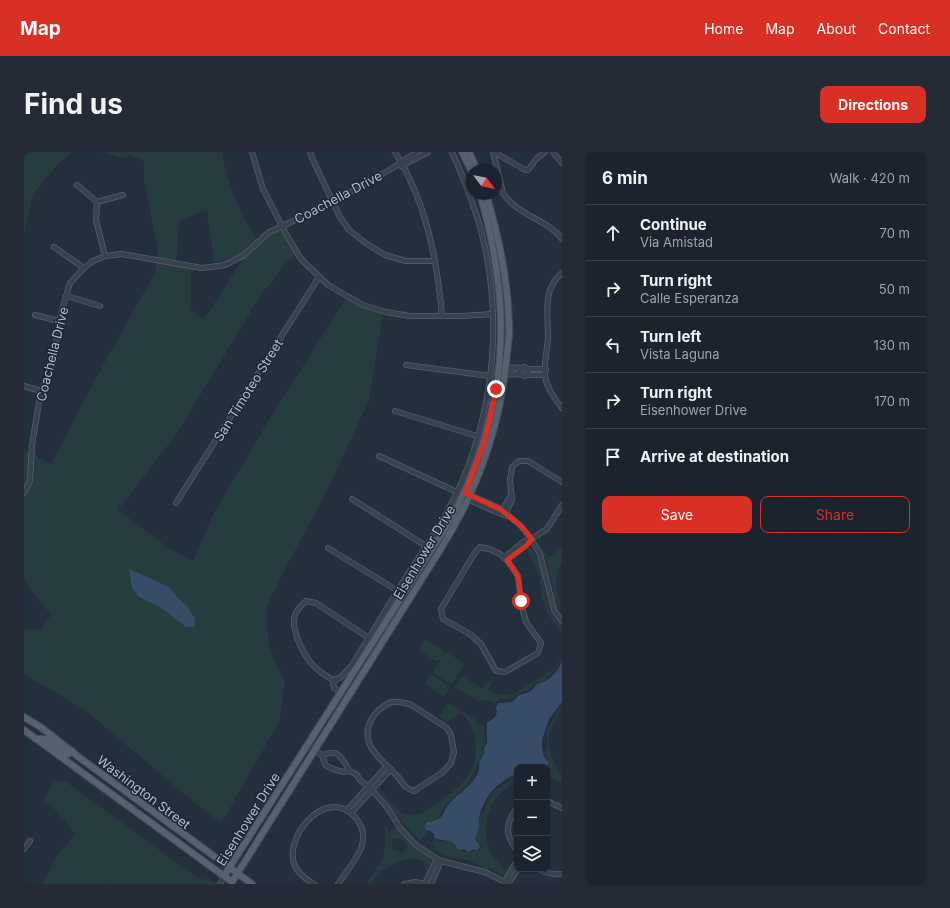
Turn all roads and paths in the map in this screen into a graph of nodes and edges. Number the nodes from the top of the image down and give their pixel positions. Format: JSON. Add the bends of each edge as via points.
{"nodes":[{"id":1,"x":252,"y":152,"type":"edge"},
{"id":2,"x":310,"y":152,"type":"edge"},
{"id":3,"x":395,"y":152,"type":"edge"},
{"id":4,"x":417,"y":152,"type":"edge"},
{"id":5,"x":428,"y":152,"type":"edge"},
{"id":6,"x":452,"y":152,"type":"edge"},
{"id":7,"x":462,"y":152,"type":"edge"},
{"id":8,"x":469,"y":152,"type":"edge"},
{"id":9,"x":493,"y":152,"type":"edge"},
{"id":10,"x":545,"y":152,"type":"edge"},
{"id":11,"x":554,"y":152,"type":"edge"},
{"id":12,"x":562,"y":163,"type":"edge"},
{"id":13,"x":402,"y":164,"type":"junction"},
{"id":14,"x":468,"y":164,"type":"edge"},
{"id":15,"x":474,"y":164,"type":"edge"},
{"id":16,"x":77,"y":185,"type":"dead end"},
{"id":17,"x":123,"y":195,"type":"dead end"},
{"id":18,"x":481,"y":200,"type":"edge"},
{"id":19,"x":488,"y":200,"type":"edge"},
{"id":20,"x":97,"y":202,"type":"junction"},
{"id":21,"x":333,"y":202,"type":"junction"},
{"id":22,"x":282,"y":226,"type":"junction"},
{"id":23,"x":562,"y":239,"type":"edge"},
{"id":24,"x":54,"y":247,"type":"dead end"},
{"id":25,"x":105,"y":256,"type":"junction"},
{"id":26,"x":435,"y":261,"type":"junction"},
{"id":27,"x":84,"y":268,"type":"junction"},
{"id":28,"x":562,"y":273,"type":"edge"},
{"id":29,"x":319,"y":277,"type":"junction"},
{"id":30,"x":67,"y":296,"type":"junction"},
{"id":31,"x":100,"y":306,"type":"dead end"},
{"id":32,"x":493,"y":314,"type":"junction"},
{"id":33,"x":36,"y":315,"type":"dead end"},
{"id":34,"x":442,"y":316,"type":"junction"},
{"id":35,"x":59,"y":321,"type":"junction"},
{"id":36,"x":501,"y":335,"type":"junction"},
{"id":37,"x":406,"y":366,"type":"dead end"},
{"id":38,"x":506,"y":367,"type":"junction"},
{"id":39,"x":521,"y":368,"type":"junction"},
{"id":40,"x":546,"y":369,"type":"junction"},
{"id":41,"x":528,"y":372,"type":"junction"},
{"id":42,"x":520,"y":374,"type":"junction"},
{"id":43,"x":505,"y":375,"type":"junction"},
{"id":44,"x":545,"y":375,"type":"junction"},
{"id":45,"x":490,"y":376,"type":"junction"},
{"id":46,"x":24,"y":386,"type":"edge"},
{"id":47,"x":41,"y":391,"type":"junction"},
{"id":48,"x":562,"y":408,"type":"edge"},
{"id":49,"x":395,"y":411,"type":"dead end"},
{"id":50,"x":477,"y":436,"type":"junction"},
{"id":51,"x":378,"y":456,"type":"dead end"},
{"id":52,"x":562,"y":482,"type":"edge"},
{"id":53,"x":457,"y":492,"type":"junction"},
{"id":54,"x":24,"y":493,"type":"edge"},
{"id":55,"x":466,"y":496,"type":"junction"},
{"id":56,"x":352,"y":499,"type":"dead end"},
{"id":57,"x":176,"y":504,"type":"dead end"},
{"id":58,"x":562,"y":506,"type":"edge"},
{"id":59,"x":504,"y":514,"type":"junction"},
{"id":60,"x":532,"y":539,"type":"junction"},
{"id":61,"x":426,"y":546,"type":"junction"},
{"id":62,"x":328,"y":548,"type":"dead end"},
{"id":63,"x":505,"y":559,"type":"junction"},
{"id":64,"x":398,"y":591,"type":"junction"},
{"id":65,"x":562,"y":621,"type":"edge"},
{"id":66,"x":369,"y":638,"type":"junction"},
{"id":67,"x":335,"y":681,"type":"junction"},
{"id":68,"x":342,"y":693,"type":"junction"},
{"id":69,"x":24,"y":717,"type":"edge"},
{"id":70,"x":24,"y":722,"type":"edge"},
{"id":71,"x":33,"y":722,"type":"junction"},
{"id":72,"x":24,"y":730,"type":"edge"},
{"id":73,"x":38,"y":739,"type":"junction"},
{"id":74,"x":308,"y":746,"type":"junction"},
{"id":75,"x":315,"y":750,"type":"junction"},
{"id":76,"x":72,"y":751,"type":"junction"},
{"id":77,"x":322,"y":754,"type":"junction"},
{"id":78,"x":342,"y":760,"type":"junction"},
{"id":79,"x":389,"y":768,"type":"junction"},
{"id":80,"x":336,"y":770,"type":"junction"},
{"id":81,"x":349,"y":772,"type":"junction"},
{"id":82,"x":370,"y":788,"type":"junction"},
{"id":83,"x":550,"y":802,"type":"edge"},
{"id":84,"x":562,"y":808,"type":"edge"},
{"id":85,"x":349,"y":811,"type":"junction"},
{"id":86,"x":514,"y":812,"type":"edge"},
{"id":87,"x":30,"y":841,"type":"dead end"},
{"id":88,"x":514,"y":846,"type":"edge"},
{"id":89,"x":24,"y":849,"type":"edge"},
{"id":90,"x":439,"y":860,"type":"junction"},
{"id":91,"x":514,"y":868,"type":"edge"},
{"id":92,"x":230,"y":869,"type":"junction"},
{"id":93,"x":516,"y":872,"type":"edge"},
{"id":94,"x":546,"y":872,"type":"edge"},
{"id":95,"x":238,"y":874,"type":"junction"},
{"id":96,"x":562,"y":874,"type":"edge"},
{"id":97,"x":224,"y":876,"type":"junction"},
{"id":98,"x":233,"y":883,"type":"edge"},
{"id":99,"x":507,"y":883,"type":"edge"},
{"id":100,"x":220,"y":884,"type":"edge"},
{"id":101,"x":252,"y":884,"type":"edge"},
{"id":102,"x":314,"y":884,"type":"edge"},
{"id":103,"x":338,"y":884,"type":"edge"},
{"id":104,"x":404,"y":884,"type":"edge"},
{"id":105,"x":426,"y":884,"type":"edge"},
{"id":106,"x":431,"y":884,"type":"edge"}],
"edges":[{"from":1,"to":22,"type":"street","via":[[263,189]]},
{"from":2,"to":21,"type":"street"},
{"from":3,"to":13,"type":"street"},
{"from":4,"to":13,"type":"street","name":"Coachella Drive"},
{"from":5,"to":13,"type":"street","name":"Coachella Drive"},
{"from":6,"to":32,"type":"street","name":"Eisenhower Drive","via":[[476,212],[484,243]]},
{"from":7,"to":14,"type":"main road"},
{"from":8,"to":15,"type":"main road"},
{"from":9,"to":10,"type":"street","via":[[528,170]]},
{"from":9,"to":23,"type":"street","via":[[503,193],[507,199],[555,231]]},
{"from":11,"to":12,"type":"street"},
{"from":13,"to":21,"type":"street","name":"Coachella Drive"},
{"from":13,"to":26,"type":"street","via":[[419,200]]},
{"from":16,"to":20,"type":"street"},
{"from":17,"to":20,"type":"street"},
{"from":18,"to":36,"type":"main road","name":"Eisenhower Drive","via":[[500,290]]},
{"from":19,"to":38,"type":"main road","name":"Eisenhower Drive","via":[[503,262],[507,295],[509,327]]},
{"from":20,"to":25,"type":"street","via":[[96,220]]},
{"from":21,"to":22,"type":"street","name":"Coachella Drive"},
{"from":21,"to":26,"type":"street","via":[[350,230],[385,255],[406,261]]},
{"from":22,"to":25,"type":"street","name":"Coachella Drive","via":[[268,233],[244,255],[225,266],[202,268],[122,254]]},
{"from":22,"to":29,"type":"street","via":[[301,259]]},
{"from":24,"to":27,"type":"street"},
{"from":25,"to":27,"type":"street","name":"Coachella Drive"},
{"from":26,"to":34,"type":"street"},
{"from":27,"to":30,"type":"street","name":"Coachella Drive","via":[[70,283]]},
{"from":28,"to":40,"type":"street","via":[[548,295]]},
{"from":29,"to":34,"type":"street","via":[[341,294],[363,305],[410,316]]},
{"from":29,"to":57,"type":"street","name":"San Timoteo Street"},
{"from":30,"to":31,"type":"street"},
{"from":30,"to":35,"type":"street","name":"Coachella Drive"},
{"from":32,"to":34,"type":"street"},
{"from":32,"to":45,"type":"street","name":"Eisenhower Drive"},
{"from":33,"to":35,"type":"street"},
{"from":35,"to":47,"type":"street","name":"Coachella Drive","via":[[54,359]]},
{"from":36,"to":43,"type":"street","via":[[504,344]]},
{"from":36,"to":55,"type":"main road","name":"Eisenhower Drive","via":[[499,367],[491,414]]},
{"from":37,"to":45,"type":"street"},
{"from":38,"to":39,"type":"street"},
{"from":38,"to":43,"type":"main road","name":"Eisenhower Drive"},
{"from":39,"to":41,"type":"street","via":[[526,367]]},
{"from":39,"to":42,"type":"street"},
{"from":40,"to":41,"type":"street"},
{"from":40,"to":44,"type":"street"},
{"from":41,"to":42,"type":"street","via":[[523,376]]},
{"from":41,"to":44,"type":"street"},
{"from":42,"to":43,"type":"street"},
{"from":43,"to":55,"type":"main road","name":"Eisenhower Drive","via":[[503,393],[489,446]]},
{"from":44,"to":48,"type":"street","via":[[550,390]]},
{"from":45,"to":50,"type":"street","name":"Eisenhower Drive"},
{"from":46,"to":47,"type":"street"},
{"from":47,"to":54,"type":"street","name":"Coachella Drive","via":[[32,445],[30,481]]},
{"from":49,"to":50,"type":"street"},
{"from":50,"to":53,"type":"street","name":"Eisenhower Drive"},
{"from":51,"to":53,"type":"street"},
{"from":52,"to":59,"type":"street","via":[[528,461],[519,461],[512,467],[511,495]]},
{"from":53,"to":61,"type":"street","name":"Eisenhower Drive"},
{"from":55,"to":59,"type":"street"},
{"from":55,"to":68,"type":"main road","name":"Eisenhower Drive"},
{"from":55,"to":75,"type":"main road","name":"Eisenhower Drive","via":[[442,547]]},
{"from":56,"to":61,"type":"street"},
{"from":58,"to":60,"type":"street","via":[[546,529]]},
{"from":59,"to":60,"type":"street","via":[[521,526]]},
{"from":60,"to":63,"type":"street","via":[[526,546]]},
{"from":60,"to":65,"type":"street","via":[[540,554],[554,610]]},
{"from":61,"to":64,"type":"street","name":"Eisenhower Drive"},
{"from":62,"to":64,"type":"street"},
{"from":63,"to":63,"type":"street","via":[[489,549],[480,547],[441,609],[442,619],[470,634],[480,644],[496,671],[505,672],[538,653],[541,643],[526,622],[518,576]]},
{"from":64,"to":66,"type":"street","name":"Eisenhower Drive"},
{"from":66,"to":67,"type":"street","name":"Eisenhower Drive","via":[[352,665]]},
{"from":66,"to":67,"type":"street","via":[[316,603],[306,601],[298,608],[294,619],[303,652],[322,674]]},
{"from":67,"to":68,"type":"street","via":[[334,688]]},
{"from":68,"to":74,"type":"main road","name":"Eisenhower Drive"},
{"from":69,"to":71,"type":"main road","name":"Washington Street"},
{"from":70,"to":71,"type":"main road"},
{"from":71,"to":76,"type":"main road","name":"Washington Street"},
{"from":72,"to":73,"type":"main road","name":"Washington Street"},
{"from":73,"to":76,"type":"main road","via":[[46,739],[66,754]]},
{"from":73,"to":97,"type":"main road","name":"Washington Street"},
{"from":74,"to":75,"type":"street"},
{"from":74,"to":92,"type":"main road","name":"Eisenhower Drive"},
{"from":75,"to":77,"type":"street"},
{"from":75,"to":95,"type":"main road","name":"Eisenhower Drive"},
{"from":76,"to":92,"type":"main road","name":"Washington Street"},
{"from":77,"to":78,"type":"street","via":[[335,753]]},
{"from":77,"to":80,"type":"street","via":[[326,767]]},
{"from":78,"to":80,"type":"street"},
{"from":78,"to":81,"type":"street","via":[[348,766]]},
{"from":79,"to":79,"type":"street","via":[[406,787],[414,791],[443,772],[451,762],[454,752],[447,728],[410,704],[391,702],[383,706],[373,716],[368,727],[368,737],[371,747]]},
{"from":79,"to":82,"type":"street"},
{"from":80,"to":81,"type":"street"},
{"from":81,"to":82,"type":"street","via":[[356,774]]},
{"from":82,"to":85,"type":"street"},
{"from":82,"to":90,"type":"street","via":[[417,846]]},
{"from":83,"to":84,"type":"street"},
{"from":85,"to":102,"type":"street","via":[[337,807],[323,809],[310,817],[295,841],[292,855],[295,868]]},
{"from":85,"to":103,"type":"street","via":[[358,821],[364,835],[362,847]]},
{"from":86,"to":88,"type":"street","via":[[507,831]]},
{"from":87,"to":89,"type":"street"},
{"from":90,"to":99,"type":"street","via":[[485,872]]},
{"from":90,"to":105,"type":"street"},
{"from":90,"to":106,"type":"street"},
{"from":91,"to":99,"type":"street"},
{"from":92,"to":95,"type":"main road","name":"Washington Street"},
{"from":92,"to":97,"type":"main road","name":"Eisenhower Drive"},
{"from":93,"to":99,"type":"street"},
{"from":94,"to":96,"type":"street"},
{"from":95,"to":98,"type":"main road","name":"Eisenhower Drive"},
{"from":95,"to":101,"type":"main road","name":"Washington Street"},
{"from":97,"to":98,"type":"main road","name":"Washington Street"},
{"from":97,"to":100,"type":"street"},
{"from":104,"to":105,"type":"street"}]}
